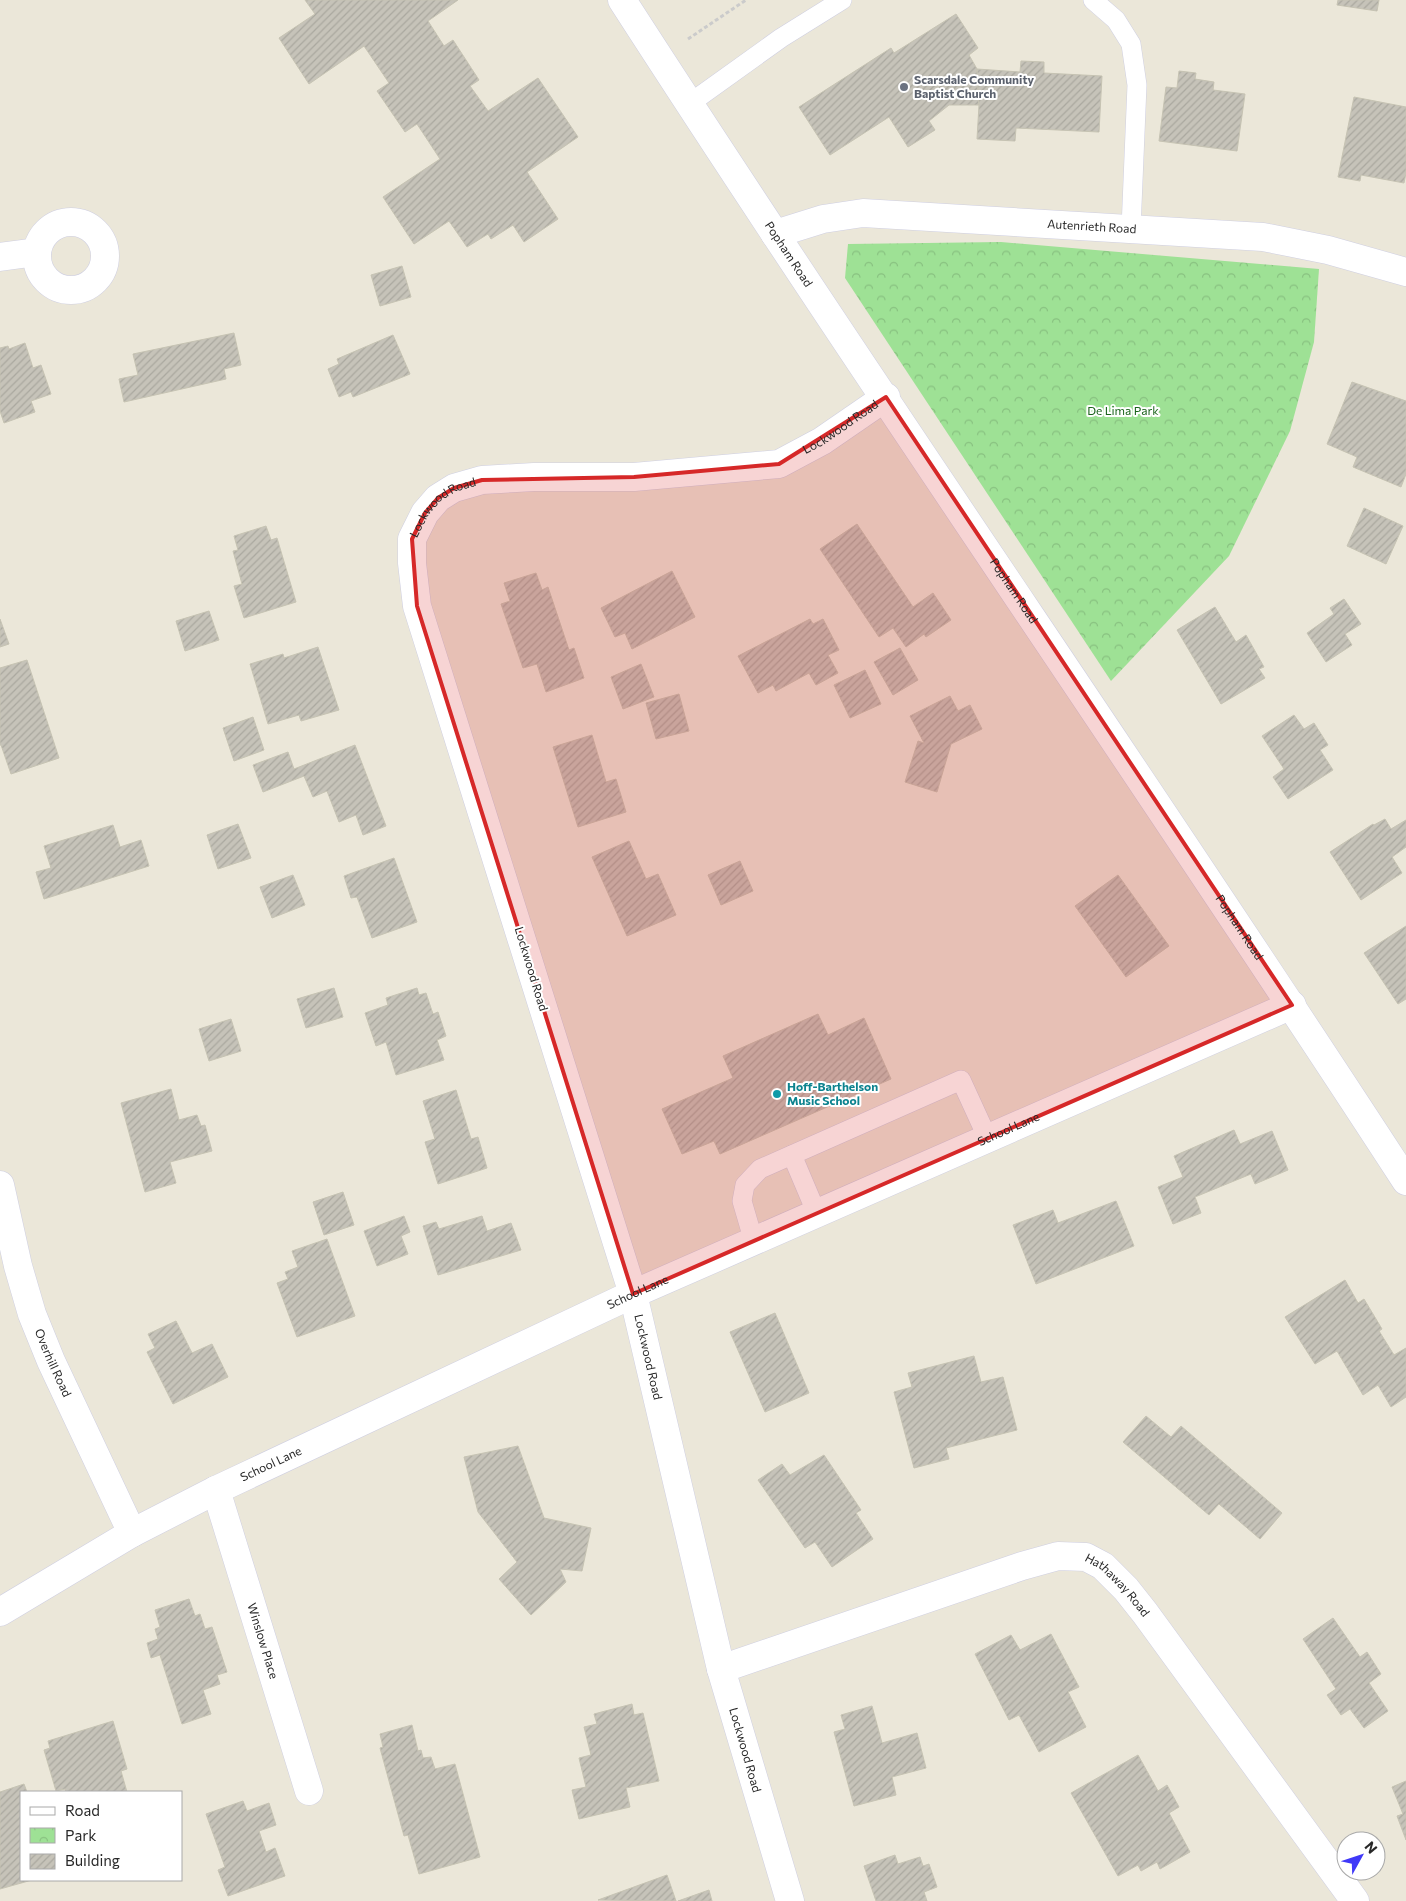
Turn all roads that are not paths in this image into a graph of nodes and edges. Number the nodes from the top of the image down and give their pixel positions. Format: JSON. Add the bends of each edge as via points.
{"nodes":[{"id":1,"x":622,"y":0,"type":"edge"},
{"id":2,"x":842,"y":0,"type":"edge"},
{"id":3,"x":1093,"y":0,"type":"edge"},
{"id":4,"x":689,"y":104,"type":"junction"},
{"id":5,"x":1131,"y":230,"type":"junction"},
{"id":6,"x":776,"y":234,"type":"junction"},
{"id":7,"x":37,"y":252,"type":"dead end"},
{"id":8,"x":0,"y":257,"type":"edge"},
{"id":9,"x":1406,"y":272,"type":"edge"},
{"id":10,"x":886,"y":398,"type":"junction"},
{"id":11,"x":1292,"y":1006,"type":"junction"},
{"id":12,"x":988,"y":1139,"type":"junction"},
{"id":13,"x":792,"y":1155,"type":"junction"},
{"id":14,"x":1406,"y":1181,"type":"edge"},
{"id":15,"x":0,"y":1185,"type":"edge"},
{"id":16,"x":817,"y":1214,"type":"junction"},
{"id":17,"x":754,"y":1242,"type":"junction"},
{"id":18,"x":633,"y":1294,"type":"junction"},
{"id":19,"x":216,"y":1490,"type":"junction"},
{"id":20,"x":132,"y":1533,"type":"junction"},
{"id":21,"x":0,"y":1612,"type":"edge"},
{"id":22,"x":722,"y":1669,"type":"junction"},
{"id":23,"x":309,"y":1791,"type":"dead end"},
{"id":24,"x":790,"y":1901,"type":"edge"},
{"id":25,"x":1355,"y":1901,"type":"edge"}],
"edges":[{"from":1,"to":4,"type":"street","name":"Popham Road"},
{"from":2,"to":4,"type":"lane","via":[[781,38]]},
{"from":3,"to":5,"type":"lane","via":[[1116,20],[1131,44],[1137,85]]},
{"from":4,"to":6,"type":"street","name":"Popham Road"},
{"from":5,"to":6,"type":"street","name":"Autenrieth Road","via":[[863,213],[823,219]]},
{"from":5,"to":9,"type":"street","name":"Autenrieth Road","via":[[1263,237],[1328,250]]},
{"from":6,"to":10,"type":"street","name":"Popham Road"},
{"from":7,"to":8,"type":"street"},
{"from":10,"to":11,"type":"street","name":"Popham Road"},
{"from":10,"to":18,"type":"street","name":"Lockwood Road","via":[[822,441],[779,464],[634,477],[534,476],[482,480],[454,488],[438,498],[425,513],[412,539],[417,606]]},
{"from":11,"to":12,"type":"street","name":"School Lane"},
{"from":11,"to":14,"type":"street","name":"Popham Road"},
{"from":12,"to":13,"type":"lane","via":[[961,1080]]},
{"from":12,"to":16,"type":"street","name":"School Lane"},
{"from":13,"to":16,"type":"lane"},
{"from":13,"to":17,"type":"lane","via":[[760,1169],[745,1184],[742,1201]]},
{"from":15,"to":20,"type":"street","name":"Overhill Road","via":[[32,1314]]},
{"from":16,"to":17,"type":"street","name":"School Lane"},
{"from":17,"to":18,"type":"street","name":"School Lane"},
{"from":18,"to":19,"type":"street","name":"School Lane"},
{"from":18,"to":22,"type":"street","name":"Lockwood Road"},
{"from":19,"to":20,"type":"street","name":"School Lane"},
{"from":19,"to":23,"type":"street","name":"Winslow Place"},
{"from":20,"to":21,"type":"street","name":"School Lane"},
{"from":22,"to":24,"type":"street","name":"Lockwood Road"},
{"from":22,"to":25,"type":"street","name":"Hathaway Road","via":[[1022,1566],[1058,1556],[1086,1558],[1103,1566],[1145,1613]]}]}
